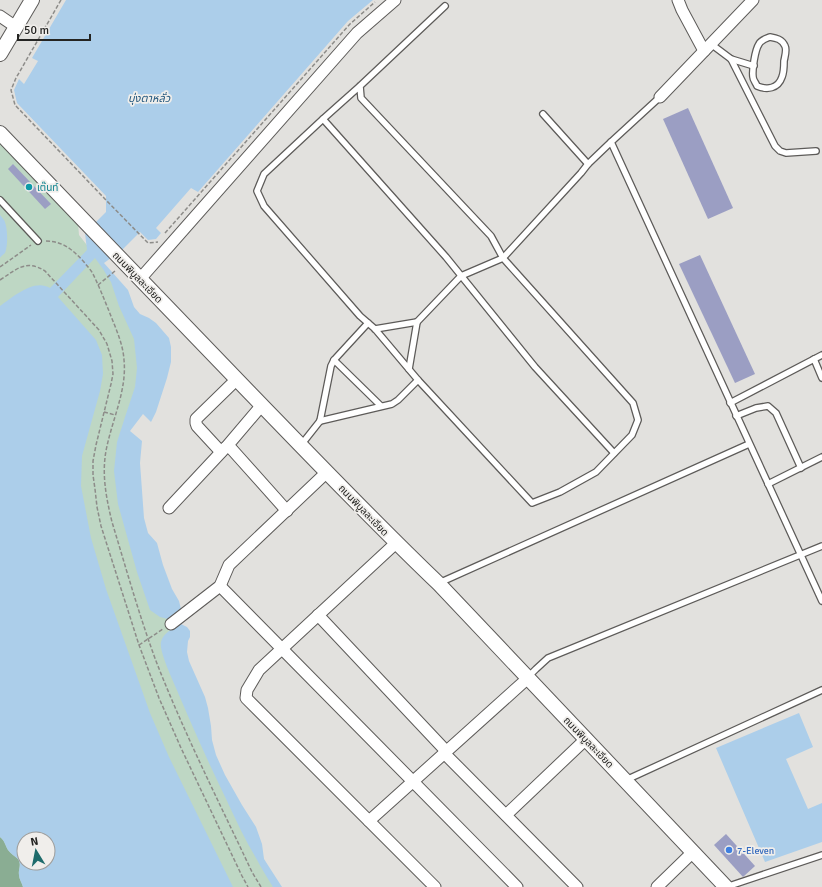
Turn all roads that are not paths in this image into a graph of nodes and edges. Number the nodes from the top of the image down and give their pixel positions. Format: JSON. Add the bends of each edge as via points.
{"nodes":[{"id":1,"x":32,"y":0,"type":"edge"},
{"id":2,"x":395,"y":0,"type":"edge"},
{"id":3,"x":678,"y":0,"type":"edge"},
{"id":4,"x":753,"y":0,"type":"edge"},
{"id":5,"x":445,"y":6,"type":"dead end"},
{"id":6,"x":0,"y":16,"type":"edge"},
{"id":7,"x":16,"y":27,"type":"junction"},
{"id":8,"x":707,"y":47,"type":"junction"},
{"id":9,"x":0,"y":54,"type":"edge"},
{"id":10,"x":731,"y":59,"type":"junction"},
{"id":11,"x":754,"y":66,"type":"junction"},
{"id":12,"x":360,"y":86,"type":"junction"},
{"id":13,"x":660,"y":97,"type":"joint"},
{"id":14,"x":543,"y":114,"type":"dead end"},
{"id":15,"x":322,"y":119,"type":"junction"},
{"id":16,"x":0,"y":133,"type":"edge"},
{"id":17,"x":611,"y":142,"type":"junction"},
{"id":18,"x":816,"y":151,"type":"dead end"},
{"id":19,"x":588,"y":164,"type":"junction"},
{"id":20,"x":0,"y":200,"type":"edge"},
{"id":21,"x":38,"y":241,"type":"road end"},
{"id":22,"x":503,"y":258,"type":"junction"},
{"id":23,"x":461,"y":276,"type":"junction"},
{"id":24,"x":140,"y":279,"type":"junction"},
{"id":25,"x":417,"y":322,"type":"junction"},
{"id":26,"x":368,"y":323,"type":"junction"},
{"id":27,"x":376,"y":329,"type":"junction"},
{"id":28,"x":822,"y":355,"type":"edge"},
{"id":29,"x":814,"y":359,"type":"junction"},
{"id":30,"x":334,"y":360,"type":"junction"},
{"id":31,"x":409,"y":369,"type":"junction"},
{"id":32,"x":822,"y":378,"type":"edge"},
{"id":33,"x":237,"y":379,"type":"junction"},
{"id":34,"x":418,"y":380,"type":"junction"},
{"id":35,"x":730,"y":403,"type":"junction"},
{"id":36,"x":262,"y":405,"type":"junction"},
{"id":37,"x":381,"y":406,"type":"junction"},
{"id":38,"x":736,"y":416,"type":"junction"},
{"id":39,"x":320,"y":421,"type":"junction"},
{"id":40,"x":749,"y":444,"type":"junction"},
{"id":41,"x":301,"y":445,"type":"junction"},
{"id":42,"x":224,"y":449,"type":"junction"},
{"id":43,"x":614,"y":454,"type":"junction"},
{"id":44,"x":822,"y":457,"type":"edge"},
{"id":45,"x":801,"y":468,"type":"junction"},
{"id":46,"x":327,"y":472,"type":"junction"},
{"id":47,"x":768,"y":484,"type":"junction"},
{"id":48,"x":169,"y":508,"type":"dead end"},
{"id":49,"x":287,"y":510,"type":"junction"},
{"id":50,"x":396,"y":543,"type":"junction"},
{"id":51,"x":822,"y":546,"type":"edge"},
{"id":52,"x":800,"y":555,"type":"junction"},
{"id":53,"x":439,"y":584,"type":"junction"},
{"id":54,"x":220,"y":586,"type":"junction"},
{"id":55,"x":822,"y":601,"type":"edge"},
{"id":56,"x":318,"y":615,"type":"junction"},
{"id":57,"x":171,"y":624,"type":"road end"},
{"id":58,"x":282,"y":650,"type":"junction"},
{"id":59,"x":528,"y":678,"type":"junction"},
{"id":60,"x":822,"y":690,"type":"edge"},
{"id":61,"x":586,"y":739,"type":"junction"},
{"id":62,"x":445,"y":752,"type":"junction"},
{"id":63,"x":625,"y":780,"type":"junction"},
{"id":64,"x":412,"y":781,"type":"junction"},
{"id":65,"x":506,"y":815,"type":"junction"},
{"id":66,"x":369,"y":821,"type":"junction"},
{"id":67,"x":693,"y":852,"type":"junction"},
{"id":68,"x":822,"y":855,"type":"edge"},
{"id":69,"x":435,"y":887,"type":"edge"},
{"id":70,"x":517,"y":887,"type":"edge"},
{"id":71,"x":577,"y":887,"type":"edge"},
{"id":72,"x":658,"y":887,"type":"edge"},
{"id":73,"x":726,"y":887,"type":"edge"}],
"edges":[{"from":1,"to":7,"type":"street"},
{"from":2,"to":24,"type":"street","via":[[357,32]]},
{"from":3,"to":8,"type":"street"},
{"from":4,"to":8,"type":"street"},
{"from":5,"to":12,"type":"lane"},
{"from":6,"to":7,"type":"street"},
{"from":7,"to":9,"type":"street"},
{"from":8,"to":10,"type":"lane"},
{"from":8,"to":13,"type":"street"},
{"from":10,"to":11,"type":"lane"},
{"from":10,"to":18,"type":"lane","via":[[775,146],[786,153]]},
{"from":11,"to":11,"type":"lane","via":[[753,77],[757,86],[775,86],[782,77],[786,49],[782,41],[770,37],[764,39],[759,44]]},
{"from":12,"to":15,"type":"lane"},
{"from":12,"to":22,"type":"lane","via":[[361,98],[491,236]]},
{"from":13,"to":17,"type":"lane"},
{"from":14,"to":19,"type":"lane"},
{"from":15,"to":23,"type":"lane"},
{"from":15,"to":26,"type":"lane","via":[[264,174],[257,191],[264,206]]},
{"from":16,"to":24,"type":"street","name":"ถนนพิบูลละเอียด"},
{"from":17,"to":19,"type":"lane"},
{"from":17,"to":35,"type":"lane"},
{"from":19,"to":22,"type":"lane"},
{"from":20,"to":21,"type":"lane"},
{"from":22,"to":23,"type":"lane"},
{"from":22,"to":43,"type":"lane","via":[[633,402],[638,420],[632,435]]},
{"from":23,"to":25,"type":"lane"},
{"from":23,"to":43,"type":"lane","via":[[535,367]]},
{"from":24,"to":33,"type":"street","name":"ถนนพิบูลละเอียด"},
{"from":25,"to":27,"type":"lane"},
{"from":25,"to":31,"type":"lane"},
{"from":26,"to":27,"type":"lane"},
{"from":26,"to":30,"type":"lane"},
{"from":27,"to":31,"type":"lane"},
{"from":28,"to":29,"type":"lane"},
{"from":29,"to":32,"type":"lane"},
{"from":29,"to":35,"type":"lane"},
{"from":30,"to":37,"type":"lane"},
{"from":30,"to":39,"type":"lane"},
{"from":31,"to":34,"type":"lane"},
{"from":33,"to":36,"type":"street","name":"ถนนพิบูลละเอียด"},
{"from":33,"to":42,"type":"street","via":[[196,419],[198,426]]},
{"from":34,"to":37,"type":"lane","via":[[398,400]]},
{"from":34,"to":43,"type":"lane","via":[[532,503],[560,492],[596,472]]},
{"from":35,"to":38,"type":"lane"},
{"from":36,"to":41,"type":"street","name":"ถนนพิบูลละเอียด"},
{"from":36,"to":42,"type":"street"},
{"from":37,"to":39,"type":"lane"},
{"from":38,"to":40,"type":"lane"},
{"from":38,"to":45,"type":"lane","via":[[768,406],[776,413]]},
{"from":39,"to":41,"type":"lane"},
{"from":40,"to":47,"type":"lane"},
{"from":40,"to":53,"type":"lane"},
{"from":41,"to":46,"type":"street","name":"ถนนพิบูลละเอียด"},
{"from":42,"to":48,"type":"street"},
{"from":42,"to":49,"type":"street"},
{"from":44,"to":45,"type":"lane"},
{"from":45,"to":47,"type":"lane"},
{"from":46,"to":49,"type":"street"},
{"from":46,"to":50,"type":"street","name":"ถนนพิบูลละเอียด"},
{"from":47,"to":52,"type":"lane"},
{"from":49,"to":54,"type":"street","via":[[229,566]]},
{"from":50,"to":53,"type":"street","name":"ถนนพิบูลละเอียด"},
{"from":50,"to":56,"type":"street"},
{"from":51,"to":52,"type":"lane"},
{"from":52,"to":55,"type":"lane"},
{"from":52,"to":59,"type":"lane","via":[[548,658]]},
{"from":53,"to":59,"type":"street","name":"ถนนพิบูลละเอียด"},
{"from":54,"to":57,"type":"street"},
{"from":54,"to":58,"type":"street"},
{"from":56,"to":58,"type":"street"},
{"from":56,"to":62,"type":"street"},
{"from":58,"to":64,"type":"street"},
{"from":58,"to":66,"type":"street","via":[[259,670],[246,698]]},
{"from":59,"to":61,"type":"street","name":"ถนนพิบูลละเอียด"},
{"from":59,"to":62,"type":"street"},
{"from":60,"to":63,"type":"lane"},
{"from":61,"to":63,"type":"street","name":"ถนนพิบูลละเอียด"},
{"from":61,"to":65,"type":"street"},
{"from":62,"to":64,"type":"street"},
{"from":62,"to":65,"type":"street"},
{"from":63,"to":67,"type":"street","name":"ถนนพิบูลละเอียด"},
{"from":64,"to":66,"type":"street"},
{"from":64,"to":70,"type":"street"},
{"from":65,"to":71,"type":"street"},
{"from":66,"to":69,"type":"street"},
{"from":67,"to":72,"type":"street"},
{"from":67,"to":73,"type":"street","name":"ถนนพิบูลละเอียด"},
{"from":68,"to":73,"type":"lane"}]}
